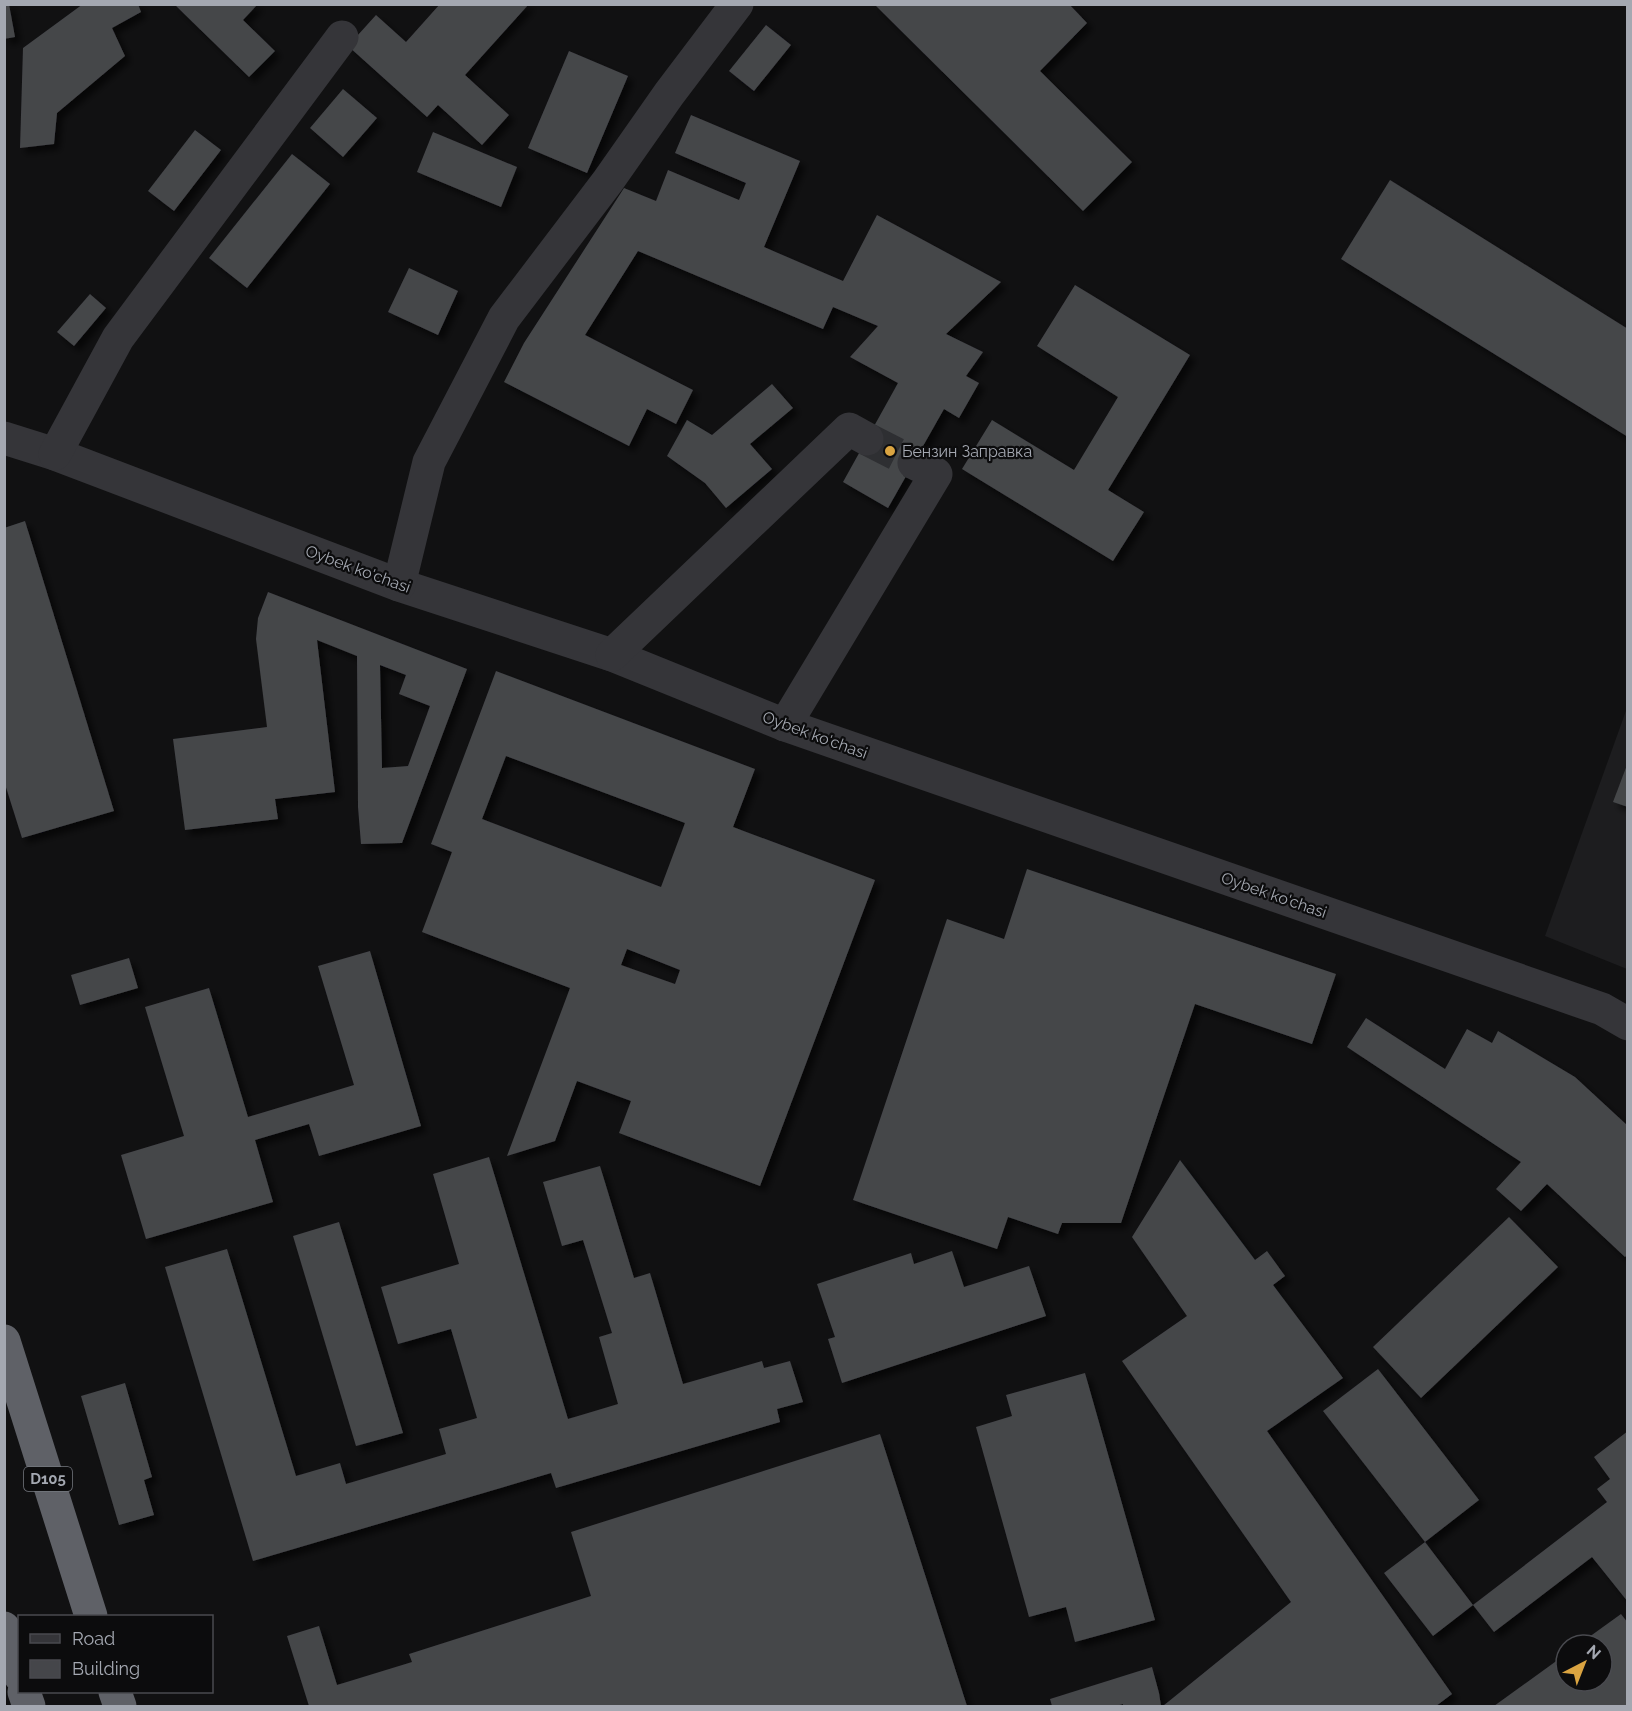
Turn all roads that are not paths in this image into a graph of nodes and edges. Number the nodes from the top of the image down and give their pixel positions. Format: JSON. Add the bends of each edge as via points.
{"nodes":[{"id":1,"x":737,"y":4,"type":"edge"},
{"id":2,"x":342,"y":37,"type":"dead end"},
{"id":3,"x":4,"y":438,"type":"edge"},
{"id":4,"x":867,"y":439,"type":"tunnel mouth"},
{"id":5,"x":55,"y":454,"type":"junction"},
{"id":6,"x":914,"y":463,"type":"tunnel mouth"},
{"id":7,"x":399,"y":585,"type":"junction"},
{"id":8,"x":612,"y":655,"type":"junction"},
{"id":9,"x":785,"y":725,"type":"junction"},
{"id":10,"x":1628,"y":1024,"type":"edge"},
{"id":11,"x":4,"y":1341,"type":"edge"},
{"id":12,"x":90,"y":1615,"type":"edge"},
{"id":13,"x":4,"y":1628,"type":"edge"},
{"id":14,"x":18,"y":1670,"type":"edge"}],
"edges":[{"from":1,"to":7,"type":"street","via":[[504,318],[429,462]]},
{"from":2,"to":5,"type":"street","via":[[118,338]]},
{"from":3,"to":5,"type":"street","name":"Oybek ko'chasi"},
{"from":4,"to":8,"type":"street","via":[[849,429]]},
{"from":5,"to":7,"type":"street","name":"Oybek ko'chasi"},
{"from":6,"to":9,"type":"street","via":[[936,474]]},
{"from":7,"to":8,"type":"street","name":"Oybek ko'chasi"},
{"from":8,"to":9,"type":"street","name":"Oybek ko'chasi"},
{"from":9,"to":10,"type":"street","name":"Oybek ko'chasi","via":[[1602,1009]]},
{"from":11,"to":12,"type":"highway","number":"D105"},
{"from":13,"to":14,"type":"highway"}]}
